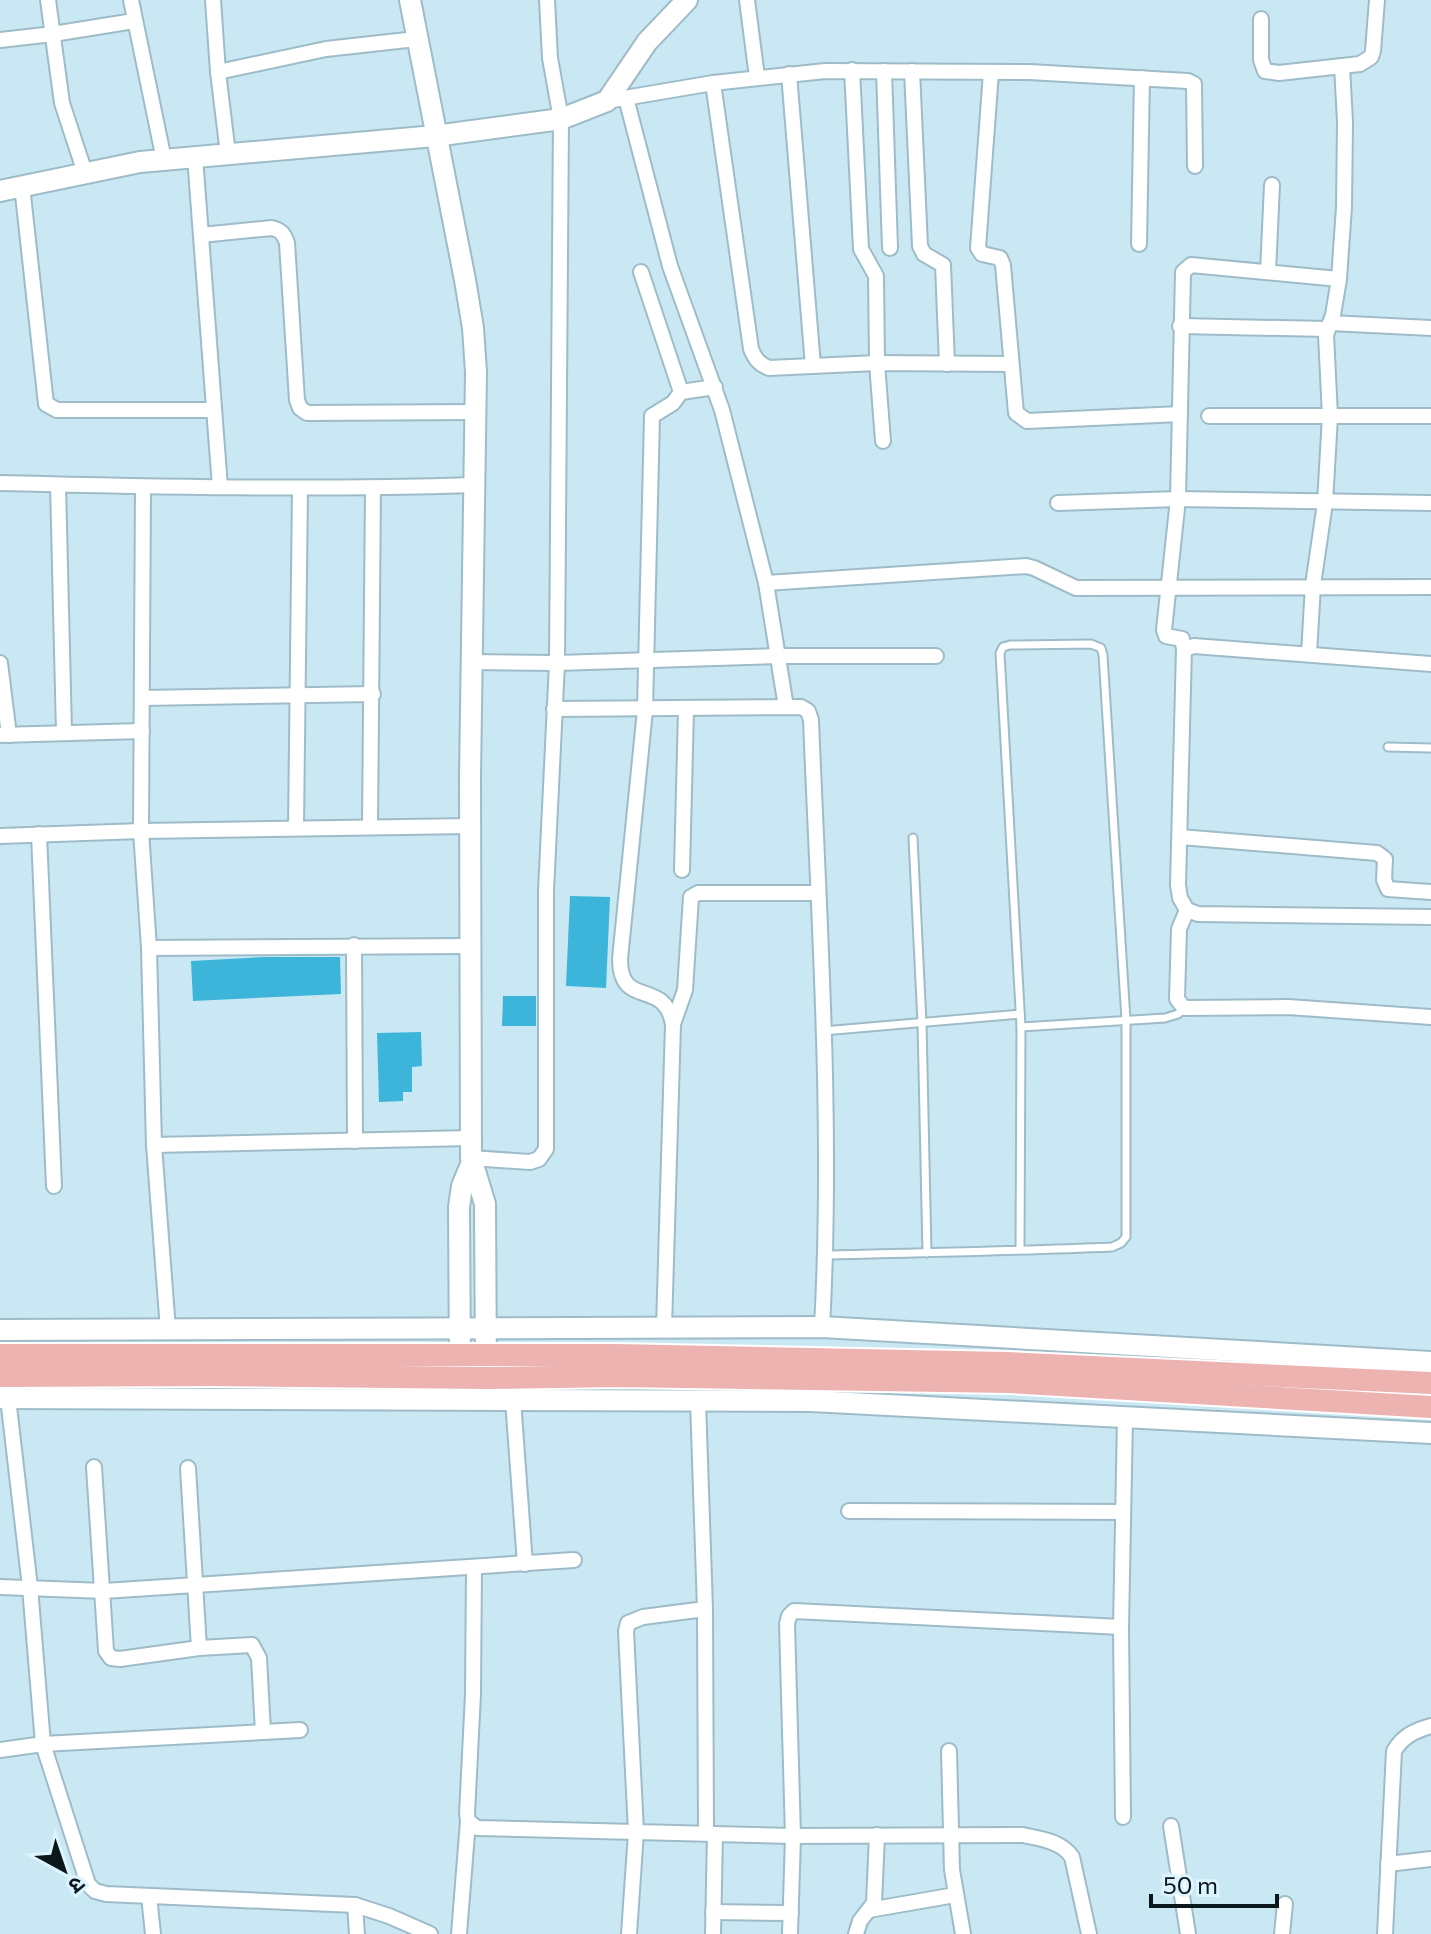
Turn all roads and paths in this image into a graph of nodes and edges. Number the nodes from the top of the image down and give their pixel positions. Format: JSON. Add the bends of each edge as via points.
{"nodes":[{"id":1,"x":48,"y":0,"type":"edge"},
{"id":2,"x":131,"y":0,"type":"edge"},
{"id":3,"x":213,"y":0,"type":"edge"},
{"id":4,"x":410,"y":0,"type":"edge"},
{"id":5,"x":547,"y":0,"type":"edge"},
{"id":6,"x":687,"y":0,"type":"edge"},
{"id":7,"x":747,"y":0,"type":"edge"},
{"id":8,"x":1377,"y":0,"type":"edge"},
{"id":9,"x":1261,"y":19,"type":"dead end"},
{"id":10,"x":134,"y":21,"type":"junction"},
{"id":11,"x":53,"y":34,"type":"junction"},
{"id":12,"x":416,"y":39,"type":"junction"},
{"id":13,"x":0,"y":40,"type":"edge"},
{"id":14,"x":1342,"y":66,"type":"junction"},
{"id":15,"x":852,"y":70,"type":"junction"},
{"id":16,"x":884,"y":71,"type":"junction"},
{"id":17,"x":912,"y":71,"type":"junction"},
{"id":18,"x":218,"y":72,"type":"junction"},
{"id":19,"x":991,"y":72,"type":"junction"},
{"id":20,"x":789,"y":74,"type":"junction"},
{"id":21,"x":757,"y":77,"type":"junction"},
{"id":22,"x":1142,"y":78,"type":"junction"},
{"id":23,"x":713,"y":83,"type":"junction"},
{"id":24,"x":616,"y":100,"type":"junction"},
{"id":25,"x":561,"y":119,"type":"junction"},
{"id":26,"x":435,"y":136,"type":"junction"},
{"id":27,"x":228,"y":154,"type":"junction"},
{"id":28,"x":195,"y":157,"type":"junction"},
{"id":29,"x":164,"y":160,"type":"junction"},
{"id":30,"x":1195,"y":166,"type":"dead end"},
{"id":31,"x":85,"y":173,"type":"junction"},
{"id":32,"x":1272,"y":185,"type":"dead end"},
{"id":33,"x":22,"y":186,"type":"junction"},
{"id":34,"x":0,"y":191,"type":"edge"},
{"id":35,"x":201,"y":235,"type":"junction"},
{"id":36,"x":1139,"y":244,"type":"dead end"},
{"id":37,"x":890,"y":248,"type":"dead end"},
{"id":38,"x":641,"y":272,"type":"dead end"},
{"id":39,"x":1268,"y":272,"type":"junction"},
{"id":40,"x":1339,"y":279,"type":"junction"},
{"id":41,"x":1180,"y":326,"type":"junction"},
{"id":42,"x":1328,"y":326,"type":"junction"},
{"id":43,"x":1431,"y":328,"type":"edge"},
{"id":44,"x":877,"y":363,"type":"junction"},
{"id":45,"x":947,"y":364,"type":"junction"},
{"id":46,"x":1011,"y":364,"type":"junction"},
{"id":47,"x":813,"y":366,"type":"junction"},
{"id":48,"x":715,"y":387,"type":"junction"},
{"id":49,"x":681,"y":392,"type":"junction"},
{"id":50,"x":214,"y":410,"type":"junction"},
{"id":51,"x":475,"y":412,"type":"junction"},
{"id":52,"x":1180,"y":414,"type":"junction"},
{"id":53,"x":1209,"y":416,"type":"dead end"},
{"id":54,"x":1330,"y":416,"type":"junction"},
{"id":55,"x":1431,"y":416,"type":"edge"},
{"id":56,"x":883,"y":441,"type":"dead end"},
{"id":57,"x":0,"y":483,"type":"edge"},
{"id":58,"x":58,"y":485,"type":"junction"},
{"id":59,"x":474,"y":485,"type":"junction"},
{"id":60,"x":143,"y":487,"type":"junction"},
{"id":61,"x":220,"y":487,"type":"junction"},
{"id":62,"x":300,"y":488,"type":"junction"},
{"id":63,"x":373,"y":488,"type":"junction"},
{"id":64,"x":1178,"y":499,"type":"junction"},
{"id":65,"x":1058,"y":503,"type":"dead end"},
{"id":66,"x":1325,"y":503,"type":"junction"},
{"id":67,"x":1431,"y":503,"type":"edge"},
{"id":68,"x":766,"y":583,"type":"junction"},
{"id":69,"x":1313,"y":585,"type":"junction"},
{"id":70,"x":1169,"y":586,"type":"junction"},
{"id":71,"x":1431,"y":587,"type":"edge"},
{"id":72,"x":1184,"y":649,"type":"junction"},
{"id":73,"x":1309,"y":654,"type":"junction"},
{"id":74,"x":779,"y":656,"type":"junction"},
{"id":75,"x":936,"y":656,"type":"dead end"},
{"id":76,"x":648,"y":660,"type":"junction"},
{"id":77,"x":471,"y":662,"type":"junction"},
{"id":78,"x":0,"y":663,"type":"edge"},
{"id":79,"x":557,"y":663,"type":"junction"},
{"id":80,"x":1431,"y":664,"type":"edge"},
{"id":81,"x":373,"y":694,"type":"junction"},
{"id":82,"x":296,"y":696,"type":"junction"},
{"id":83,"x":143,"y":698,"type":"junction"},
{"id":84,"x":786,"y":707,"type":"junction"},
{"id":85,"x":554,"y":709,"type":"junction"},
{"id":86,"x":645,"y":710,"type":"junction"},
{"id":87,"x":686,"y":710,"type":"junction"},
{"id":88,"x":142,"y":731,"type":"junction"},
{"id":89,"x":64,"y":732,"type":"junction"},
{"id":90,"x":4,"y":735,"type":"edge"},
{"id":91,"x":1388,"y":747,"type":"dead end"},
{"id":92,"x":1431,"y":748,"type":"edge"},
{"id":93,"x":370,"y":826,"type":"junction"},
{"id":94,"x":470,"y":826,"type":"junction"},
{"id":95,"x":296,"y":828,"type":"junction"},
{"id":96,"x":141,"y":831,"type":"junction"},
{"id":97,"x":39,"y":834,"type":"junction"},
{"id":98,"x":0,"y":836,"type":"edge"},
{"id":99,"x":1180,"y":837,"type":"junction"},
{"id":100,"x":913,"y":838,"type":"dead end"},
{"id":101,"x":682,"y":870,"type":"dead end"},
{"id":102,"x":1431,"y":892,"type":"edge"},
{"id":103,"x":818,"y":893,"type":"junction"},
{"id":104,"x":1187,"y":910,"type":"junction"},
{"id":105,"x":1431,"y":917,"type":"edge"},
{"id":106,"x":354,"y":945,"type":"junction"},
{"id":107,"x":471,"y":946,"type":"junction"},
{"id":108,"x":149,"y":948,"type":"junction"},
{"id":109,"x":1184,"y":1008,"type":"junction"},
{"id":110,"x":1020,"y":1014,"type":"junction"},
{"id":111,"x":1431,"y":1017,"type":"edge"},
{"id":112,"x":1126,"y":1020,"type":"junction"},
{"id":113,"x":922,"y":1023,"type":"junction"},
{"id":114,"x":673,"y":1024,"type":"junction"},
{"id":115,"x":1021,"y":1027,"type":"junction"},
{"id":116,"x":823,"y":1031,"type":"junction"},
{"id":117,"x":355,"y":1141,"type":"junction"},
{"id":118,"x":154,"y":1145,"type":"junction"},
{"id":119,"x":471,"y":1152,"type":"junction"},
{"id":120,"x":54,"y":1186,"type":"dead end"},
{"id":121,"x":1020,"y":1250,"type":"junction"},
{"id":122,"x":927,"y":1253,"type":"junction"},
{"id":123,"x":826,"y":1255,"type":"junction"},
{"id":124,"x":822,"y":1327,"type":"junction"},
{"id":125,"x":459,"y":1328,"type":"junction"},
{"id":126,"x":486,"y":1328,"type":"junction"},
{"id":127,"x":664,"y":1328,"type":"junction"},
{"id":128,"x":0,"y":1330,"type":"edge"},
{"id":129,"x":168,"y":1330,"type":"junction"},
{"id":130,"x":0,"y":1355,"type":"edge"},
{"id":131,"x":1431,"y":1362,"type":"edge"},
{"id":132,"x":0,"y":1376,"type":"edge"},
{"id":133,"x":459,"y":1377,"type":"junction"},
{"id":134,"x":486,"y":1378,"type":"junction"},
{"id":135,"x":1431,"y":1383,"type":"edge"},
{"id":136,"x":4,"y":1398,"type":"edge"},
{"id":137,"x":513,"y":1400,"type":"junction"},
{"id":138,"x":698,"y":1401,"type":"junction"},
{"id":139,"x":1431,"y":1407,"type":"edge"},
{"id":140,"x":1125,"y":1418,"type":"junction"},
{"id":141,"x":1431,"y":1433,"type":"edge"},
{"id":142,"x":94,"y":1467,"type":"dead end"},
{"id":143,"x":188,"y":1468,"type":"dead end"},
{"id":144,"x":849,"y":1511,"type":"dead end"},
{"id":145,"x":1123,"y":1512,"type":"junction"},
{"id":146,"x":574,"y":1560,"type":"dead end"},
{"id":147,"x":525,"y":1564,"type":"junction"},
{"id":148,"x":474,"y":1567,"type":"junction"},
{"id":149,"x":196,"y":1584,"type":"junction"},
{"id":150,"x":0,"y":1587,"type":"edge"},
{"id":151,"x":30,"y":1587,"type":"junction"},
{"id":152,"x":104,"y":1591,"type":"junction"},
{"id":153,"x":705,"y":1609,"type":"junction"},
{"id":154,"x":1121,"y":1627,"type":"junction"},
{"id":155,"x":199,"y":1648,"type":"junction"},
{"id":156,"x":1431,"y":1726,"type":"edge"},
{"id":157,"x":300,"y":1730,"type":"dead end"},
{"id":158,"x":263,"y":1732,"type":"junction"},
{"id":159,"x":43,"y":1744,"type":"junction"},
{"id":160,"x":0,"y":1750,"type":"edge"},
{"id":161,"x":949,"y":1751,"type":"dead end"},
{"id":162,"x":1123,"y":1817,"type":"dead end"},
{"id":163,"x":468,"y":1821,"type":"junction"},
{"id":164,"x":1171,"y":1826,"type":"dead end"},
{"id":165,"x":636,"y":1832,"type":"junction"},
{"id":166,"x":710,"y":1834,"type":"junction"},
{"id":167,"x":952,"y":1834,"type":"junction"},
{"id":168,"x":877,"y":1835,"type":"junction"},
{"id":169,"x":793,"y":1836,"type":"junction"},
{"id":170,"x":1431,"y":1859,"type":"edge"},
{"id":171,"x":1388,"y":1864,"type":"junction"},
{"id":172,"x":955,"y":1895,"type":"junction"},
{"id":173,"x":149,"y":1896,"type":"junction"},
{"id":174,"x":1285,"y":1904,"type":"dead end"},
{"id":175,"x":355,"y":1905,"type":"junction"},
{"id":176,"x":869,"y":1910,"type":"junction"},
{"id":177,"x":713,"y":1912,"type":"junction"},
{"id":178,"x":791,"y":1913,"type":"junction"},
{"id":179,"x":153,"y":1934,"type":"edge"},
{"id":180,"x":357,"y":1934,"type":"edge"},
{"id":181,"x":430,"y":1934,"type":"edge"},
{"id":182,"x":459,"y":1934,"type":"edge"},
{"id":183,"x":629,"y":1934,"type":"edge"},
{"id":184,"x":713,"y":1934,"type":"edge"},
{"id":185,"x":790,"y":1934,"type":"edge"},
{"id":186,"x":856,"y":1934,"type":"edge"},
{"id":187,"x":963,"y":1934,"type":"edge"},
{"id":188,"x":1089,"y":1934,"type":"edge"},
{"id":189,"x":1188,"y":1934,"type":"edge"},
{"id":190,"x":1282,"y":1934,"type":"edge"},
{"id":191,"x":1385,"y":1934,"type":"edge"}],
"edges":[{"from":1,"to":11,"type":"street"},
{"from":2,"to":10,"type":"street"},
{"from":3,"to":18,"type":"street"},
{"from":4,"to":12,"type":"main road"},
{"from":5,"to":25,"type":"street"},
{"from":6,"to":24,"type":"main road","via":[[647,42]]},
{"from":7,"to":21,"type":"street"},
{"from":8,"to":14,"type":"street","via":[[1371,57]]},
{"from":9,"to":14,"type":"street","via":[[1265,71]]},
{"from":10,"to":11,"type":"street"},
{"from":10,"to":29,"type":"street"},
{"from":11,"to":13,"type":"street"},
{"from":11,"to":31,"type":"street","via":[[62,103]]},
{"from":12,"to":18,"type":"street","via":[[326,49]]},
{"from":12,"to":26,"type":"main road"},
{"from":14,"to":40,"type":"street"},
{"from":15,"to":16,"type":"street"},
{"from":15,"to":20,"type":"street"},
{"from":15,"to":44,"type":"street","via":[[861,249],[876,276]]},
{"from":16,"to":17,"type":"street"},
{"from":16,"to":37,"type":"street"},
{"from":17,"to":19,"type":"street"},
{"from":17,"to":45,"type":"street","via":[[920,246],[943,265]]},
{"from":18,"to":27,"type":"street"},
{"from":19,"to":22,"type":"street"},
{"from":19,"to":46,"type":"street","via":[[978,248],[1000,258],[1003,265]]},
{"from":20,"to":21,"type":"street"},
{"from":20,"to":47,"type":"street"},
{"from":21,"to":23,"type":"street"},
{"from":22,"to":30,"type":"street","via":[[1194,84]]},
{"from":22,"to":36,"type":"street"},
{"from":23,"to":24,"type":"street"},
{"from":23,"to":47,"type":"street","via":[[754,358],[769,368]]},
{"from":24,"to":25,"type":"main road"},
{"from":24,"to":48,"type":"street"},
{"from":25,"to":26,"type":"main road"},
{"from":25,"to":79,"type":"street"},
{"from":26,"to":27,"type":"main road"},
{"from":26,"to":51,"type":"main road","via":[[473,328]]},
{"from":27,"to":28,"type":"main road"},
{"from":28,"to":29,"type":"main road"},
{"from":28,"to":35,"type":"street"},
{"from":29,"to":31,"type":"main road"},
{"from":31,"to":33,"type":"main road"},
{"from":32,"to":39,"type":"street"},
{"from":33,"to":34,"type":"main road"},
{"from":33,"to":50,"type":"street","via":[[46,404],[57,410]]},
{"from":35,"to":50,"type":"street"},
{"from":35,"to":51,"type":"street","via":[[272,228],[284,236],[297,400],[307,413]]},
{"from":38,"to":49,"type":"street"},
{"from":39,"to":40,"type":"street"},
{"from":39,"to":41,"type":"street","via":[[1186,266]]},
{"from":40,"to":42,"type":"street"},
{"from":41,"to":42,"type":"street"},
{"from":41,"to":52,"type":"street"},
{"from":42,"to":43,"type":"street"},
{"from":42,"to":54,"type":"street"},
{"from":44,"to":45,"type":"street"},
{"from":44,"to":47,"type":"street"},
{"from":44,"to":56,"type":"street"},
{"from":45,"to":46,"type":"street"},
{"from":46,"to":52,"type":"street","via":[[1016,413],[1027,421]]},
{"from":48,"to":49,"type":"street"},
{"from":48,"to":68,"type":"street"},
{"from":49,"to":76,"type":"street","via":[[652,416]]},
{"from":50,"to":61,"type":"street"},
{"from":51,"to":59,"type":"main road"},
{"from":52,"to":64,"type":"street"},
{"from":53,"to":54,"type":"street"},
{"from":54,"to":55,"type":"street"},
{"from":54,"to":66,"type":"street"},
{"from":57,"to":58,"type":"street"},
{"from":58,"to":60,"type":"street"},
{"from":58,"to":89,"type":"street"},
{"from":59,"to":63,"type":"street"},
{"from":59,"to":77,"type":"main road"},
{"from":60,"to":61,"type":"street"},
{"from":60,"to":83,"type":"street"},
{"from":61,"to":62,"type":"street"},
{"from":62,"to":63,"type":"street"},
{"from":62,"to":82,"type":"street"},
{"from":63,"to":81,"type":"street"},
{"from":64,"to":65,"type":"street"},
{"from":64,"to":66,"type":"street"},
{"from":64,"to":70,"type":"street"},
{"from":66,"to":67,"type":"street"},
{"from":66,"to":69,"type":"street"},
{"from":68,"to":70,"type":"street","via":[[1026,566],[1076,588]]},
{"from":68,"to":74,"type":"street"},
{"from":69,"to":70,"type":"street"},
{"from":69,"to":71,"type":"street"},
{"from":69,"to":73,"type":"street"},
{"from":70,"to":72,"type":"street","via":[[1164,634],[1182,639]]},
{"from":72,"to":73,"type":"street"},
{"from":72,"to":99,"type":"street"},
{"from":73,"to":80,"type":"street"},
{"from":74,"to":75,"type":"street"},
{"from":74,"to":76,"type":"street"},
{"from":74,"to":84,"type":"street"},
{"from":76,"to":79,"type":"street"},
{"from":76,"to":86,"type":"street"},
{"from":77,"to":79,"type":"street"},
{"from":77,"to":94,"type":"main road"},
{"from":78,"to":90,"type":"street"},
{"from":79,"to":85,"type":"street"},
{"from":81,"to":82,"type":"street"},
{"from":81,"to":93,"type":"street"},
{"from":82,"to":83,"type":"street"},
{"from":82,"to":95,"type":"street"},
{"from":83,"to":88,"type":"street"},
{"from":84,"to":87,"type":"street"},
{"from":84,"to":103,"type":"street","via":[[801,707],[811,720]]},
{"from":85,"to":86,"type":"street"},
{"from":85,"to":119,"type":"street","via":[[546,891],[546,1149],[530,1162]]},
{"from":86,"to":87,"type":"street"},
{"from":86,"to":114,"type":"street","via":[[620,976],[634,990],[664,1001]]},
{"from":87,"to":101,"type":"street"},
{"from":88,"to":89,"type":"street"},
{"from":88,"to":96,"type":"street"},
{"from":89,"to":90,"type":"street"},
{"from":91,"to":92,"type":"lane"},
{"from":93,"to":94,"type":"street"},
{"from":93,"to":95,"type":"street"},
{"from":94,"to":107,"type":"main road"},
{"from":95,"to":96,"type":"street"},
{"from":96,"to":97,"type":"street"},
{"from":96,"to":108,"type":"street"},
{"from":97,"to":98,"type":"street"},
{"from":97,"to":120,"type":"street"},
{"from":99,"to":102,"type":"street","via":[[1377,853],[1385,859],[1388,889]]},
{"from":99,"to":104,"type":"street","via":[[1178,885]]},
{"from":100,"to":113,"type":"lane"},
{"from":103,"to":114,"type":"street","via":[[691,897],[685,990]]},
{"from":103,"to":116,"type":"street"},
{"from":104,"to":105,"type":"street"},
{"from":104,"to":109,"type":"street","via":[[1179,929],[1177,999]]},
{"from":106,"to":107,"type":"street"},
{"from":106,"to":108,"type":"street"},
{"from":106,"to":117,"type":"street"},
{"from":107,"to":119,"type":"main road"},
{"from":108,"to":118,"type":"street"},
{"from":109,"to":111,"type":"street","via":[[1288,1007]]},
{"from":109,"to":112,"type":"lane","via":[[1165,1018]]},
{"from":110,"to":112,"type":"lane","via":[[1000,653],[1010,645],[1091,644],[1103,655]]},
{"from":110,"to":113,"type":"lane"},
{"from":110,"to":115,"type":"lane"},
{"from":112,"to":115,"type":"lane"},
{"from":112,"to":121,"type":"lane","via":[[1126,1237],[1112,1247]]},
{"from":113,"to":116,"type":"lane"},
{"from":113,"to":122,"type":"lane"},
{"from":114,"to":127,"type":"street"},
{"from":115,"to":121,"type":"lane"},
{"from":116,"to":123,"type":"street"},
{"from":117,"to":118,"type":"street"},
{"from":117,"to":119,"type":"street"},
{"from":118,"to":129,"type":"street"},
{"from":119,"to":125,"type":"main road","via":[[460,1197]]},
{"from":119,"to":126,"type":"main road","via":[[485,1204]]},
{"from":121,"to":122,"type":"lane"},
{"from":122,"to":123,"type":"lane"},
{"from":123,"to":124,"type":"street"},
{"from":124,"to":127,"type":"main road"},
{"from":124,"to":131,"type":"main road"},
{"from":125,"to":126,"type":"main road"},
{"from":125,"to":129,"type":"main road"},
{"from":125,"to":133,"type":"main road"},
{"from":126,"to":127,"type":"main road"},
{"from":126,"to":134,"type":"main road"},
{"from":128,"to":129,"type":"main road"},
{"from":130,"to":133,"type":"main road"},
{"from":132,"to":133,"type":"main road"},
{"from":133,"to":134,"type":"main road"},
{"from":133,"to":134,"type":"main road"},
{"from":133,"to":136,"type":"main road"},
{"from":134,"to":135,"type":"main road","via":[[631,1355],[1006,1363]]},
{"from":134,"to":137,"type":"main road"},
{"from":134,"to":139,"type":"main road","via":[[1010,1382]]},
{"from":136,"to":151,"type":"street"},
{"from":137,"to":138,"type":"main road"},
{"from":137,"to":147,"type":"street"},
{"from":138,"to":140,"type":"main road","via":[[811,1401]]},
{"from":138,"to":153,"type":"street"},
{"from":140,"to":141,"type":"main road"},
{"from":140,"to":145,"type":"street"},
{"from":142,"to":152,"type":"street"},
{"from":143,"to":149,"type":"street"},
{"from":144,"to":145,"type":"street"},
{"from":145,"to":154,"type":"street"},
{"from":146,"to":147,"type":"street"},
{"from":147,"to":148,"type":"street"},
{"from":148,"to":149,"type":"street"},
{"from":148,"to":163,"type":"street"},
{"from":149,"to":152,"type":"street"},
{"from":149,"to":155,"type":"street"},
{"from":150,"to":151,"type":"street"},
{"from":151,"to":152,"type":"street"},
{"from":151,"to":159,"type":"street"},
{"from":152,"to":155,"type":"street","via":[[104,1640],[111,1658]]},
{"from":153,"to":165,"type":"street","via":[[628,1623]]},
{"from":153,"to":166,"type":"street"},
{"from":154,"to":162,"type":"street"},
{"from":154,"to":169,"type":"street","via":[[794,1611],[787,1624]]},
{"from":155,"to":158,"type":"street","via":[[244,1644],[257,1651]]},
{"from":156,"to":171,"type":"street","via":[[1413,1731],[1394,1751]]},
{"from":157,"to":158,"type":"street"},
{"from":158,"to":159,"type":"street"},
{"from":159,"to":160,"type":"street"},
{"from":159,"to":173,"type":"street","via":[[88,1884],[106,1894]]},
{"from":161,"to":167,"type":"street"},
{"from":163,"to":165,"type":"street","via":[[477,1828]]},
{"from":163,"to":182,"type":"street"},
{"from":164,"to":189,"type":"street"},
{"from":165,"to":166,"type":"street"},
{"from":165,"to":183,"type":"street"},
{"from":166,"to":169,"type":"street"},
{"from":166,"to":177,"type":"street"},
{"from":167,"to":168,"type":"street"},
{"from":167,"to":172,"type":"street"},
{"from":167,"to":188,"type":"street","via":[[1023,1835],[1067,1849]]},
{"from":168,"to":169,"type":"street"},
{"from":168,"to":176,"type":"street","via":[[876,1893]]},
{"from":169,"to":178,"type":"street"},
{"from":170,"to":171,"type":"street"},
{"from":171,"to":191,"type":"street"},
{"from":172,"to":176,"type":"street"},
{"from":172,"to":187,"type":"street"},
{"from":173,"to":175,"type":"street"},
{"from":173,"to":179,"type":"street"},
{"from":174,"to":190,"type":"street"},
{"from":175,"to":180,"type":"street"},
{"from":175,"to":181,"type":"street"},
{"from":176,"to":186,"type":"street"},
{"from":177,"to":178,"type":"street"},
{"from":177,"to":184,"type":"street"},
{"from":178,"to":185,"type":"street"}]}
